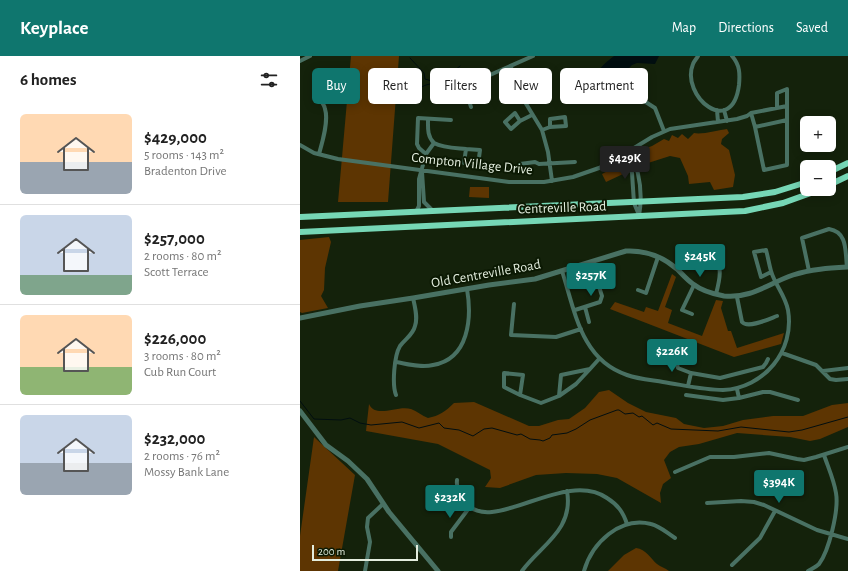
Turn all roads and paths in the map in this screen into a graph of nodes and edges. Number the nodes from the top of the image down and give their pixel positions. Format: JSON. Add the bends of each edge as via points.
{"nodes":[{"id":1,"x":310,"y":56,"type":"edge"},
{"id":2,"x":533,"y":56,"type":"edge"},
{"id":3,"x":698,"y":56,"type":"edge"},
{"id":4,"x":732,"y":56,"type":"edge"},
{"id":5,"x":300,"y":61,"type":"edge"},
{"id":6,"x":511,"y":67,"type":"junction"},
{"id":7,"x":323,"y":104,"type":"edge"},
{"id":8,"x":648,"y":104,"type":"edge"},
{"id":9,"x":787,"y":106,"type":"junction"},
{"id":10,"x":471,"y":107,"type":"dead end"},
{"id":11,"x":777,"y":108,"type":"junction"},
{"id":12,"x":717,"y":110,"type":"junction"},
{"id":13,"x":724,"y":110,"type":"junction"},
{"id":14,"x":751,"y":113,"type":"junction"},
{"id":15,"x":532,"y":115,"type":"junction"},
{"id":16,"x":428,"y":118,"type":"junction"},
{"id":17,"x":451,"y":120,"type":"dead end"},
{"id":18,"x":787,"y":120,"type":"junction"},
{"id":19,"x":520,"y":121,"type":"dead end"},
{"id":20,"x":727,"y":121,"type":"junction"},
{"id":21,"x":718,"y":122,"type":"junction"},
{"id":22,"x":550,"y":127,"type":"dead end"},
{"id":23,"x":755,"y":127,"type":"junction"},
{"id":24,"x":542,"y":130,"type":"junction"},
{"id":25,"x":664,"y":131,"type":"junction"},
{"id":26,"x":434,"y":143,"type":"junction"},
{"id":27,"x":300,"y":145,"type":"edge"},
{"id":28,"x":466,"y":148,"type":"junction"},
{"id":29,"x":630,"y":151,"type":"junction"},
{"id":30,"x":318,"y":154,"type":"junction"},
{"id":31,"x":426,"y":154,"type":"junction"},
{"id":32,"x":624,"y":154,"type":"junction"},
{"id":33,"x":575,"y":162,"type":"dead end"},
{"id":34,"x":548,"y":163,"type":"junction"},
{"id":35,"x":848,"y":163,"type":"edge"},
{"id":36,"x":520,"y":164,"type":"dead end"},
{"id":37,"x":836,"y":169,"type":"edge"},
{"id":38,"x":422,"y":171,"type":"junction"},
{"id":39,"x":848,"y":176,"type":"edge"},
{"id":40,"x":552,"y":182,"type":"junction"},
{"id":41,"x":836,"y":182,"type":"edge"},
{"id":42,"x":848,"y":182,"type":"edge"},
{"id":43,"x":800,"y":184,"type":"edge"},
{"id":44,"x":836,"y":184,"type":"edge"},
{"id":45,"x":804,"y":196,"type":"edge"},
{"id":46,"x":634,"y":202,"type":"junction"},
{"id":47,"x":641,"y":202,"type":"junction"},
{"id":48,"x":433,"y":211,"type":"junction"},
{"id":49,"x":416,"y":212,"type":"junction"},
{"id":50,"x":639,"y":216,"type":"junction"},
{"id":51,"x":300,"y":217,"type":"edge"},
{"id":52,"x":300,"y":232,"type":"edge"},
{"id":53,"x":658,"y":257,"type":"junction"},
{"id":54,"x":683,"y":260,"type":"dead end"},
{"id":55,"x":847,"y":267,"type":"edge"},
{"id":56,"x":562,"y":271,"type":"junction"},
{"id":57,"x":809,"y":271,"type":"junction"},
{"id":58,"x":771,"y":272,"type":"junction"},
{"id":59,"x":596,"y":277,"type":"dead end"},
{"id":60,"x":777,"y":282,"type":"junction"},
{"id":61,"x":694,"y":285,"type":"junction"},
{"id":62,"x":467,"y":289,"type":"junction"},
{"id":63,"x":638,"y":290,"type":"dead end"},
{"id":64,"x":716,"y":294,"type":"junction"},
{"id":65,"x":737,"y":297,"type":"junction"},
{"id":66,"x":413,"y":298,"type":"junction"},
{"id":67,"x":514,"y":304,"type":"dead end"},
{"id":68,"x":585,"y":307,"type":"junction"},
{"id":69,"x":575,"y":310,"type":"junction"},
{"id":70,"x":692,"y":314,"type":"dead end"},
{"id":71,"x":777,"y":316,"type":"dead end"},
{"id":72,"x":300,"y":318,"type":"edge"},
{"id":73,"x":589,"y":322,"type":"dead end"},
{"id":74,"x":581,"y":329,"type":"junction"},
{"id":75,"x":782,"y":353,"type":"junction"},
{"id":76,"x":663,"y":354,"type":"dead end"},
{"id":77,"x":768,"y":358,"type":"dead end"},
{"id":78,"x":599,"y":359,"type":"junction"},
{"id":79,"x":396,"y":362,"type":"junction"},
{"id":80,"x":848,"y":368,"type":"edge"},
{"id":81,"x":590,"y":369,"type":"junction"},
{"id":82,"x":823,"y":371,"type":"junction"},
{"id":83,"x":691,"y":373,"type":"junction"},
{"id":84,"x":848,"y":379,"type":"edge"},
{"id":85,"x":688,"y":386,"type":"junction"},
{"id":86,"x":736,"y":389,"type":"junction"},
{"id":87,"x":396,"y":395,"type":"dead end"},
{"id":88,"x":520,"y":395,"type":"junction"},
{"id":89,"x":686,"y":395,"type":"dead end"},
{"id":90,"x":558,"y":396,"type":"junction"},
{"id":91,"x":739,"y":398,"type":"junction"},
{"id":92,"x":798,"y":400,"type":"dead end"},
{"id":93,"x":300,"y":411,"type":"edge"},
{"id":94,"x":848,"y":447,"type":"edge"},
{"id":95,"x":824,"y":455,"type":"junction"},
{"id":96,"x":675,"y":472,"type":"dead end"},
{"id":97,"x":457,"y":480,"type":"dead end"},
{"id":98,"x":567,"y":491,"type":"junction"},
{"id":99,"x":707,"y":503,"type":"dead end"},
{"id":100,"x":382,"y":504,"type":"junction"},
{"id":101,"x":469,"y":508,"type":"junction"},
{"id":102,"x":775,"y":511,"type":"junction"},
{"id":103,"x":627,"y":524,"type":"junction"},
{"id":104,"x":831,"y":534,"type":"junction"},
{"id":105,"x":451,"y":537,"type":"dead end"},
{"id":106,"x":675,"y":538,"type":"dead end"},
{"id":107,"x":848,"y":539,"type":"edge"},
{"id":108,"x":732,"y":565,"type":"dead end"},
{"id":109,"x":365,"y":571,"type":"edge"},
{"id":110,"x":438,"y":571,"type":"edge"},
{"id":111,"x":522,"y":571,"type":"edge"},
{"id":112,"x":584,"y":571,"type":"edge"},
{"id":113,"x":808,"y":571,"type":"edge"}],
"edges":[{"from":1,"to":5,"type":"street"},
{"from":2,"to":6,"type":"street"},
{"from":3,"to":12,"type":"street","via":[[693,63],[691,74],[694,86],[700,100],[711,109]]},
{"from":4,"to":13,"type":"street","via":[[740,71],[738,95],[735,102]]},
{"from":6,"to":10,"type":"street","via":[[464,85]]},
{"from":6,"to":15,"type":"street"},
{"from":7,"to":30,"type":"street","via":[[326,120]]},
{"from":8,"to":25,"type":"street","via":[[655,108]]},
{"from":9,"to":11,"type":"street","name":"Compton Village Drive"},
{"from":9,"to":11,"type":"street","via":[[787,89],[777,93]]},
{"from":9,"to":18,"type":"street"},
{"from":11,"to":14,"type":"street","name":"Compton Village Drive"},
{"from":12,"to":13,"type":"street"},
{"from":12,"to":21,"type":"street"},
{"from":13,"to":20,"type":"street"},
{"from":14,"to":20,"type":"street","name":"Compton Village Drive"},
{"from":14,"to":23,"type":"street"},
{"from":15,"to":19,"type":"street"},
{"from":15,"to":24,"type":"street"},
{"from":16,"to":17,"type":"street"},
{"from":16,"to":26,"type":"street","via":[[428,134]]},
{"from":16,"to":31,"type":"street","via":[[418,118],[416,139],[419,148]]},
{"from":18,"to":23,"type":"street"},
{"from":18,"to":23,"type":"street","via":[[787,165],[764,170]]},
{"from":20,"to":21,"type":"street","name":"Compton Village Drive"},
{"from":21,"to":25,"type":"street","name":"Compton Village Drive"},
{"from":22,"to":24,"type":"street"},
{"from":24,"to":34,"type":"street"},
{"from":25,"to":29,"type":"street","name":"Compton Village Drive"},
{"from":26,"to":28,"type":"street"},
{"from":26,"to":31,"type":"street"},
{"from":27,"to":30,"type":"street","name":"Compton Village Drive"},
{"from":28,"to":28,"type":"street","via":[[480,150],[478,165],[464,163]]},
{"from":29,"to":32,"type":"street","name":"Compton Village Drive"},
{"from":29,"to":47,"type":"street","via":[[638,172]]},
{"from":30,"to":38,"type":"street","name":"Compton Village Drive"},
{"from":31,"to":38,"type":"street"},
{"from":32,"to":40,"type":"street","name":"Compton Village Drive","via":[[586,174]]},
{"from":32,"to":46,"type":"street","via":[[632,173]]},
{"from":33,"to":34,"type":"street"},
{"from":34,"to":36,"type":"street"},
{"from":34,"to":40,"type":"street"},
{"from":35,"to":37,"type":"highway"},
{"from":38,"to":40,"type":"street","name":"Compton Village Drive","via":[[509,182]]},
{"from":38,"to":48,"type":"street","via":[[424,202]]},
{"from":38,"to":49,"type":"street","via":[[418,184],[419,208]]},
{"from":39,"to":41,"type":"highway"},
{"from":42,"to":44,"type":"highway"},
{"from":43,"to":47,"type":"highway","name":"Centreville Road","via":[[749,197]]},
{"from":45,"to":50,"type":"highway","name":"Centreville Road","via":[[757,209]]},
{"from":46,"to":47,"type":"highway","name":"Centreville Road"},
{"from":46,"to":48,"type":"highway","name":"Centreville Road"},
{"from":46,"to":50,"type":"street"},
{"from":47,"to":50,"type":"street"},
{"from":48,"to":49,"type":"highway","name":"Centreville Road"},
{"from":49,"to":51,"type":"highway","name":"Centreville Road"},
{"from":50,"to":52,"type":"highway","name":"Centreville Road"},
{"from":53,"to":56,"type":"street","name":"Old Centreville Road","via":[[626,251]]},
{"from":53,"to":61,"type":"street","name":"Old Centreville Road"},
{"from":53,"to":63,"type":"street","via":[[646,293]]},
{"from":54,"to":64,"type":"street","via":[[716,252],[720,268]]},
{"from":55,"to":57,"type":"street","name":"Old Centreville Road"},
{"from":55,"to":57,"type":"street","via":[[842,235],[829,230],[802,238]]},
{"from":56,"to":62,"type":"street","name":"Old Centreville Road","via":[[535,279]]},
{"from":56,"to":69,"type":"street"},
{"from":57,"to":60,"type":"street","name":"Old Centreville Road"},
{"from":58,"to":58,"type":"street","via":[[760,277],[754,252],[766,250]]},
{"from":58,"to":60,"type":"street"},
{"from":59,"to":68,"type":"street","via":[[602,296],[600,302]]},
{"from":60,"to":65,"type":"street","name":"Old Centreville Road"},
{"from":60,"to":75,"type":"street","via":[[786,302],[789,319]]},
{"from":61,"to":64,"type":"street","name":"Old Centreville Road"},
{"from":61,"to":70,"type":"street","via":[[682,310]]},
{"from":62,"to":66,"type":"street","name":"Old Centreville Road"},
{"from":62,"to":79,"type":"street","via":[[470,308],[467,329],[463,344],[457,352],[445,361],[433,365]]},
{"from":64,"to":65,"type":"street","name":"Old Centreville Road"},
{"from":65,"to":71,"type":"street","via":[[744,325],[749,326]]},
{"from":66,"to":72,"type":"street","name":"Old Centreville Road"},
{"from":66,"to":79,"type":"street","via":[[415,327],[399,348]]},
{"from":67,"to":74,"type":"street","via":[[511,335],[556,337]]},
{"from":68,"to":69,"type":"street"},
{"from":68,"to":73,"type":"street"},
{"from":69,"to":74,"type":"street"},
{"from":74,"to":78,"type":"street","via":[[588,346]]},
{"from":75,"to":82,"type":"street","via":[[816,365]]},
{"from":75,"to":86,"type":"street","via":[[762,376]]},
{"from":76,"to":83,"type":"street","via":[[675,358],[678,368]]},
{"from":77,"to":83,"type":"street","via":[[763,367],[720,378]]},
{"from":78,"to":81,"type":"street"},
{"from":78,"to":85,"type":"street","via":[[626,375]]},
{"from":79,"to":87,"type":"street"},
{"from":80,"to":82,"type":"street"},
{"from":81,"to":90,"type":"street","via":[[576,384]]},
{"from":81,"to":90,"type":"street","via":[[561,375]]},
{"from":82,"to":84,"type":"street","via":[[830,379]]},
{"from":83,"to":85,"type":"street"},
{"from":85,"to":86,"type":"street","via":[[718,390]]},
{"from":86,"to":91,"type":"street"},
{"from":88,"to":88,"type":"street","via":[[504,387],[504,373],[524,375]]},
{"from":88,"to":90,"type":"street","via":[[541,402]]},
{"from":89,"to":91,"type":"street","via":[[723,400]]},
{"from":91,"to":92,"type":"street","via":[[770,392]]},
{"from":93,"to":100,"type":"street","via":[[326,445],[363,475]]},
{"from":94,"to":95,"type":"street"},
{"from":95,"to":96,"type":"street","via":[[804,460],[768,453],[734,457],[715,456]]},
{"from":95,"to":104,"type":"street","via":[[837,498]]},
{"from":97,"to":101,"type":"street","via":[[456,488]]},
{"from":98,"to":101,"type":"street","via":[[502,511],[481,512]]},
{"from":98,"to":103,"type":"street","via":[[586,490],[602,494],[619,508]]},
{"from":98,"to":111,"type":"street","via":[[568,506],[560,529]]},
{"from":99,"to":102,"type":"street","via":[[748,501]]},
{"from":100,"to":109,"type":"street","via":[[368,518],[370,542]]},
{"from":100,"to":110,"type":"street"},
{"from":101,"to":105,"type":"street","via":[[451,532]]},
{"from":102,"to":104,"type":"street"},
{"from":102,"to":108,"type":"street","via":[[760,538]]},
{"from":103,"to":106,"type":"street","via":[[651,524]]},
{"from":103,"to":112,"type":"street","via":[[608,534],[598,544]]},
{"from":104,"to":107,"type":"street"},
{"from":104,"to":113,"type":"street","via":[[822,559]]}]}
